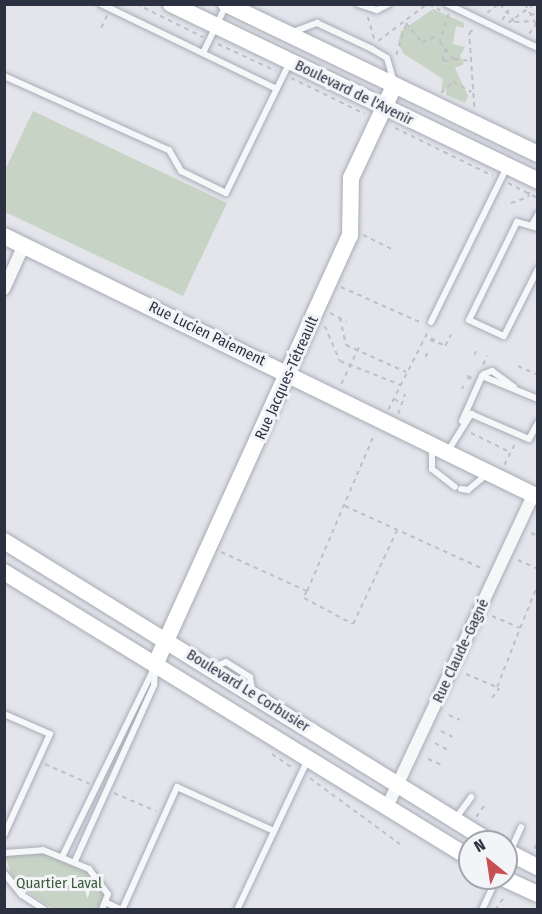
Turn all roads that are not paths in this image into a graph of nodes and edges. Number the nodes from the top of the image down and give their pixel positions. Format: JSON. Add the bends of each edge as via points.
{"nodes":[{"id":1,"x":100,"y":4,"type":"edge"},
{"id":2,"x":171,"y":4,"type":"edge"},
{"id":3,"x":358,"y":4,"type":"edge"},
{"id":4,"x":389,"y":4,"type":"edge"},
{"id":5,"x":447,"y":4,"type":"edge"},
{"id":6,"x":226,"y":5,"type":"edge"},
{"id":7,"x":211,"y":35,"type":"junction"},
{"id":8,"x":289,"y":35,"type":"junction"},
{"id":9,"x":537,"y":48,"type":"edge"},
{"id":10,"x":203,"y":53,"type":"junction"},
{"id":11,"x":286,"y":70,"type":"junction"},
{"id":12,"x":4,"y":76,"type":"edge"},
{"id":13,"x":394,"y":86,"type":"junction"},
{"id":14,"x":277,"y":89,"type":"junction"},
{"id":15,"x":384,"y":107,"type":"junction"},
{"id":16,"x":537,"y":154,"type":"edge"},
{"id":17,"x":503,"y":175,"type":"junction"},
{"id":18,"x":532,"y":188,"type":"edge"},
{"id":19,"x":537,"y":214,"type":"edge"},
{"id":20,"x":535,"y":226,"type":"edge"},
{"id":21,"x":4,"y":236,"type":"edge"},
{"id":22,"x":24,"y":245,"type":"junction"},
{"id":23,"x":537,"y":269,"type":"edge"},
{"id":24,"x":4,"y":289,"type":"edge"},
{"id":25,"x":431,"y":326,"type":"road end"},
{"id":26,"x":289,"y":375,"type":"junction"},
{"id":27,"x":537,"y":399,"type":"edge"},
{"id":28,"x":537,"y":423,"type":"edge"},
{"id":29,"x":463,"y":427,"type":"junction"},
{"id":30,"x":440,"y":448,"type":"junction"},
{"id":31,"x":496,"y":469,"type":"junction"},
{"id":32,"x":536,"y":492,"type":"edge"},
{"id":33,"x":4,"y":542,"type":"edge"},
{"id":34,"x":4,"y":572,"type":"edge"},
{"id":35,"x":168,"y":642,"type":"junction"},
{"id":36,"x":155,"y":665,"type":"junction"},
{"id":37,"x":130,"y":709,"type":"junction"},
{"id":38,"x":4,"y":714,"type":"edge"},
{"id":39,"x":141,"y":714,"type":"junction"},
{"id":40,"x":308,"y":759,"type":"junction"},
{"id":41,"x":399,"y":786,"type":"junction"},
{"id":42,"x":471,"y":796,"type":"dead end"},
{"id":43,"x":387,"y":807,"type":"junction"},
{"id":44,"x":455,"y":820,"type":"junction"},
{"id":45,"x":521,"y":827,"type":"dead end"},
{"id":46,"x":272,"y":830,"type":"junction"},
{"id":47,"x":471,"y":830,"type":"edge"},
{"id":48,"x":518,"y":833,"type":"edge"},
{"id":49,"x":4,"y":835,"type":"edge"},
{"id":50,"x":458,"y":851,"type":"edge"},
{"id":51,"x":4,"y":853,"type":"edge"},
{"id":52,"x":63,"y":855,"type":"junction"},
{"id":53,"x":518,"y":857,"type":"edge"},
{"id":54,"x":535,"y":859,"type":"edge"},
{"id":55,"x":75,"y":861,"type":"junction"},
{"id":56,"x":4,"y":873,"type":"edge"},
{"id":57,"x":518,"y":885,"type":"edge"},
{"id":58,"x":491,"y":890,"type":"edge"},
{"id":59,"x":537,"y":894,"type":"edge"},
{"id":60,"x":107,"y":903,"type":"junction"},
{"id":61,"x":44,"y":909,"type":"edge"},
{"id":62,"x":102,"y":909,"type":"edge"},
{"id":63,"x":122,"y":909,"type":"edge"},
{"id":64,"x":237,"y":909,"type":"edge"},
{"id":65,"x":482,"y":909,"type":"edge"}],
"edges":[{"from":1,"to":10,"type":"lane"},
{"from":2,"to":7,"type":"street","name":"Boulevard de l'Avenir"},
{"from":3,"to":4,"type":"lane","via":[[377,10]]},
{"from":5,"to":9,"type":"lane"},
{"from":6,"to":7,"type":"lane"},
{"from":6,"to":8,"type":"street","name":"Boulevard de l'Avenir"},
{"from":7,"to":10,"type":"lane"},
{"from":7,"to":11,"type":"street","name":"Boulevard de l'Avenir"},
{"from":8,"to":13,"type":"street","name":"Boulevard de l'Avenir"},
{"from":8,"to":13,"type":"lane","via":[[317,23],[372,49],[390,63]]},
{"from":10,"to":14,"type":"lane"},
{"from":11,"to":14,"type":"lane"},
{"from":11,"to":15,"type":"street","name":"Boulevard de l'Avenir"},
{"from":12,"to":14,"type":"lane","via":[[169,150],[181,171],[226,193]]},
{"from":13,"to":15,"type":"street","name":"Rue Jacques-Tétreault"},
{"from":13,"to":16,"type":"street","name":"Boulevard de l'Avenir"},
{"from":15,"to":17,"type":"street","name":"Boulevard de l'Avenir"},
{"from":15,"to":26,"type":"street","name":"Rue Jacques-Tétreault","via":[[351,178],[351,231]]},
{"from":17,"to":18,"type":"street","name":"Boulevard de l'Avenir"},
{"from":17,"to":25,"type":"lane"},
{"from":19,"to":20,"type":"lane"},
{"from":20,"to":23,"type":"lane","via":[[517,222],[469,320],[504,336]]},
{"from":21,"to":22,"type":"street","name":"Rue Lucien Paiement"},
{"from":22,"to":24,"type":"street"},
{"from":22,"to":26,"type":"street","name":"Rue Lucien Paiement"},
{"from":26,"to":30,"type":"street","name":"Rue Lucien Paiement"},
{"from":26,"to":35,"type":"street","name":"Rue Jacques-Tétreault"},
{"from":27,"to":29,"type":"lane","via":[[492,371],[482,372]]},
{"from":28,"to":29,"type":"lane","via":[[529,439],[474,413]]},
{"from":29,"to":30,"type":"lane"},
{"from":30,"to":31,"type":"street","name":"Rue Lucien Paiement"},
{"from":30,"to":31,"type":"lane","via":[[432,469],[458,488],[478,484]]},
{"from":31,"to":32,"type":"street","name":"Rue Lucien Paiement"},
{"from":32,"to":41,"type":"street","name":"Rue Claude-Gagné"},
{"from":33,"to":35,"type":"street","name":"Boulevard Le Corbusier"},
{"from":34,"to":36,"type":"street","name":"Boulevard Le Corbusier"},
{"from":35,"to":36,"type":"street","name":"Rue Jacques-Tétreault"},
{"from":35,"to":41,"type":"street","name":"Boulevard Le Corbusier"},
{"from":36,"to":37,"type":"lane"},
{"from":36,"to":39,"type":"lane","via":[[156,682]]},
{"from":36,"to":40,"type":"street","name":"Boulevard Le Corbusier"},
{"from":37,"to":39,"type":"lane"},
{"from":37,"to":52,"type":"lane"},
{"from":38,"to":49,"type":"lane","via":[[50,734]]},
{"from":39,"to":55,"type":"lane"},
{"from":40,"to":43,"type":"street","name":"Boulevard Le Corbusier"},
{"from":40,"to":46,"type":"lane"},
{"from":41,"to":43,"type":"street","name":"Rue Claude-Gagné"},
{"from":41,"to":44,"type":"street","name":"Boulevard Le Corbusier"},
{"from":42,"to":44,"type":"lane"},
{"from":43,"to":50,"type":"street","name":"Boulevard Le Corbusier"},
{"from":44,"to":47,"type":"street","name":"Boulevard Le Corbusier"},
{"from":45,"to":48,"type":"lane"},
{"from":46,"to":63,"type":"lane","via":[[177,787]]},
{"from":46,"to":64,"type":"lane"},
{"from":51,"to":52,"type":"lane","via":[[32,849]]},
{"from":52,"to":55,"type":"lane"},
{"from":53,"to":54,"type":"street"},
{"from":55,"to":60,"type":"lane","via":[[105,885]]},
{"from":56,"to":61,"type":"lane","via":[[22,895]]},
{"from":57,"to":59,"type":"street"},
{"from":58,"to":65,"type":"lane"},
{"from":60,"to":62,"type":"lane"},
{"from":60,"to":63,"type":"lane"}]}
